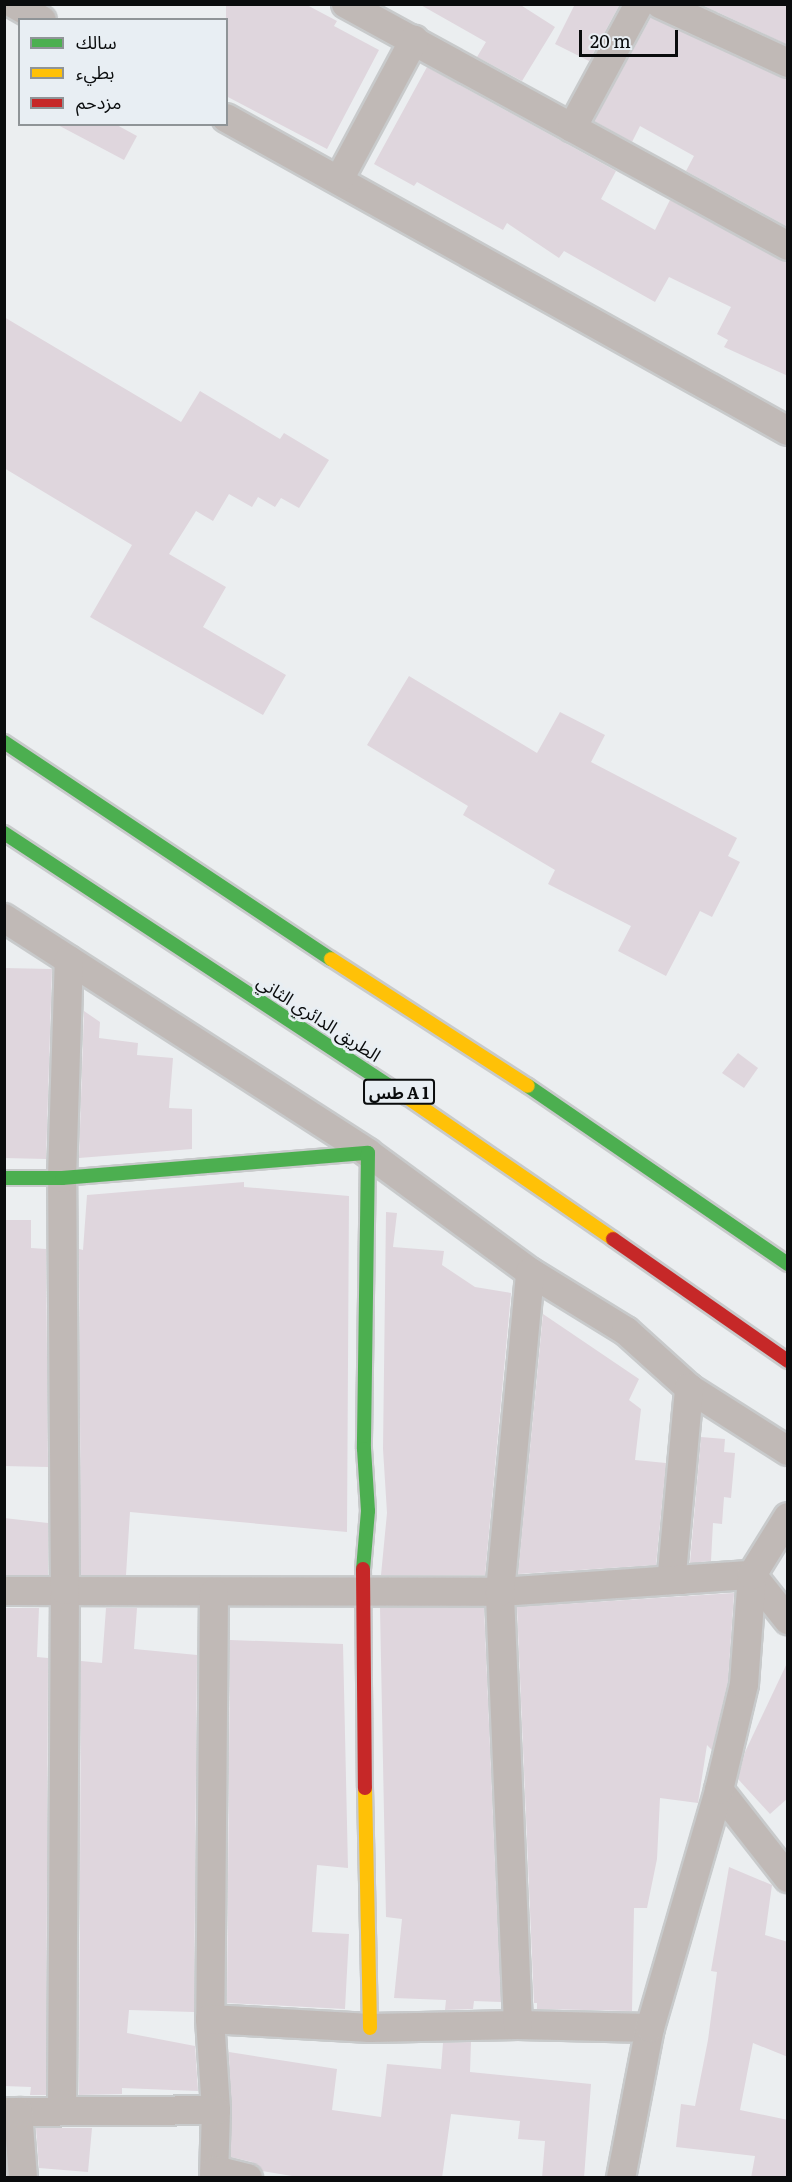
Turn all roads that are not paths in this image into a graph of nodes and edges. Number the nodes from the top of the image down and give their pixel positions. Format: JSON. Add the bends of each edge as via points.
{"nodes":[{"id":1,"x":14,"y":4,"type":"edge"},
{"id":2,"x":346,"y":4,"type":"edge"},
{"id":3,"x":639,"y":4,"type":"edge"},
{"id":4,"x":660,"y":4,"type":"edge"},
{"id":5,"x":38,"y":18,"type":"edge"},
{"id":6,"x":414,"y":40,"type":"junction"},
{"id":7,"x":788,"y":63,"type":"edge"},
{"id":8,"x":228,"y":119,"type":"edge"},
{"id":9,"x":572,"y":128,"type":"junction"},
{"id":10,"x":340,"y":178,"type":"junction"},
{"id":11,"x":788,"y":246,"type":"edge"},
{"id":12,"x":788,"y":431,"type":"edge"},
{"id":13,"x":4,"y":742,"type":"edge"},
{"id":14,"x":4,"y":833,"type":"edge"},
{"id":15,"x":4,"y":918,"type":"edge"},
{"id":16,"x":69,"y":960,"type":"junction"},
{"id":17,"x":368,"y":1153,"type":"junction"},
{"id":18,"x":4,"y":1178,"type":"edge"},
{"id":19,"x":62,"y":1178,"type":"junction"},
{"id":20,"x":788,"y":1264,"type":"edge"},
{"id":21,"x":530,"y":1272,"type":"junction"},
{"id":22,"x":788,"y":1361,"type":"edge"},
{"id":23,"x":689,"y":1388,"type":"junction"},
{"id":24,"x":788,"y":1451,"type":"edge"},
{"id":25,"x":788,"y":1517,"type":"edge"},
{"id":26,"x":752,"y":1575,"type":"junction"},
{"id":27,"x":682,"y":1580,"type":"junction"},
{"id":28,"x":65,"y":1590,"type":"junction"},
{"id":29,"x":4,"y":1591,"type":"edge"},
{"id":30,"x":500,"y":1592,"type":"junction"},
{"id":31,"x":214,"y":1593,"type":"junction"},
{"id":32,"x":361,"y":1594,"type":"junction"},
{"id":33,"x":788,"y":1620,"type":"edge"},
{"id":34,"x":719,"y":1790,"type":"junction"},
{"id":35,"x":788,"y":1878,"type":"edge"},
{"id":36,"x":210,"y":2019,"type":"junction"},
{"id":37,"x":518,"y":2025,"type":"junction"},
{"id":38,"x":370,"y":2028,"type":"junction"},
{"id":39,"x":650,"y":2028,"type":"junction"},
{"id":40,"x":62,"y":2110,"type":"junction"},
{"id":41,"x":216,"y":2110,"type":"junction"},
{"id":42,"x":11,"y":2112,"type":"edge"},
{"id":43,"x":214,"y":2174,"type":"edge"},
{"id":44,"x":23,"y":2178,"type":"edge"},
{"id":45,"x":248,"y":2178,"type":"edge"},
{"id":46,"x":621,"y":2178,"type":"edge"}],
"edges":[{"from":1,"to":5,"type":"street"},
{"from":2,"to":6,"type":"street"},
{"from":3,"to":9,"type":"street"},
{"from":4,"to":7,"type":"street"},
{"from":6,"to":9,"type":"street"},
{"from":6,"to":10,"type":"street"},
{"from":8,"to":10,"type":"street"},
{"from":9,"to":11,"type":"street"},
{"from":10,"to":12,"type":"street"},
{"from":13,"to":20,"type":"main road","via":[[189,867],[614,1142]]},
{"from":14,"to":22,"type":"main road","name":"الطريق الدائري الثاني","number":"طس A 1","via":[[454,1128]]},
{"from":15,"to":16,"type":"street"},
{"from":16,"to":17,"type":"street"},
{"from":16,"to":19,"type":"street"},
{"from":17,"to":19,"type":"main road"},
{"from":17,"to":21,"type":"street"},
{"from":17,"to":32,"type":"main road","via":[[364,1449],[368,1510]]},
{"from":18,"to":19,"type":"main road"},
{"from":19,"to":28,"type":"street"},
{"from":21,"to":23,"type":"street","via":[[626,1331]]},
{"from":21,"to":30,"type":"street"},
{"from":23,"to":24,"type":"street"},
{"from":23,"to":27,"type":"street","via":[[672,1573]]},
{"from":25,"to":26,"type":"street"},
{"from":26,"to":27,"type":"street"},
{"from":26,"to":33,"type":"street"},
{"from":26,"to":34,"type":"street","via":[[744,1684]]},
{"from":27,"to":30,"type":"street"},
{"from":28,"to":29,"type":"street"},
{"from":28,"to":31,"type":"street"},
{"from":28,"to":40,"type":"street"},
{"from":30,"to":32,"type":"street"},
{"from":30,"to":37,"type":"street"},
{"from":31,"to":32,"type":"street"},
{"from":31,"to":36,"type":"street"},
{"from":32,"to":38,"type":"main road"},
{"from":34,"to":35,"type":"street"},
{"from":34,"to":39,"type":"street"},
{"from":36,"to":38,"type":"street"},
{"from":36,"to":41,"type":"street"},
{"from":37,"to":38,"type":"street"},
{"from":37,"to":39,"type":"street"},
{"from":39,"to":46,"type":"street"},
{"from":40,"to":41,"type":"street"},
{"from":40,"to":42,"type":"street"},
{"from":41,"to":43,"type":"street"},
{"from":42,"to":44,"type":"street"},
{"from":43,"to":45,"type":"street"}]}
